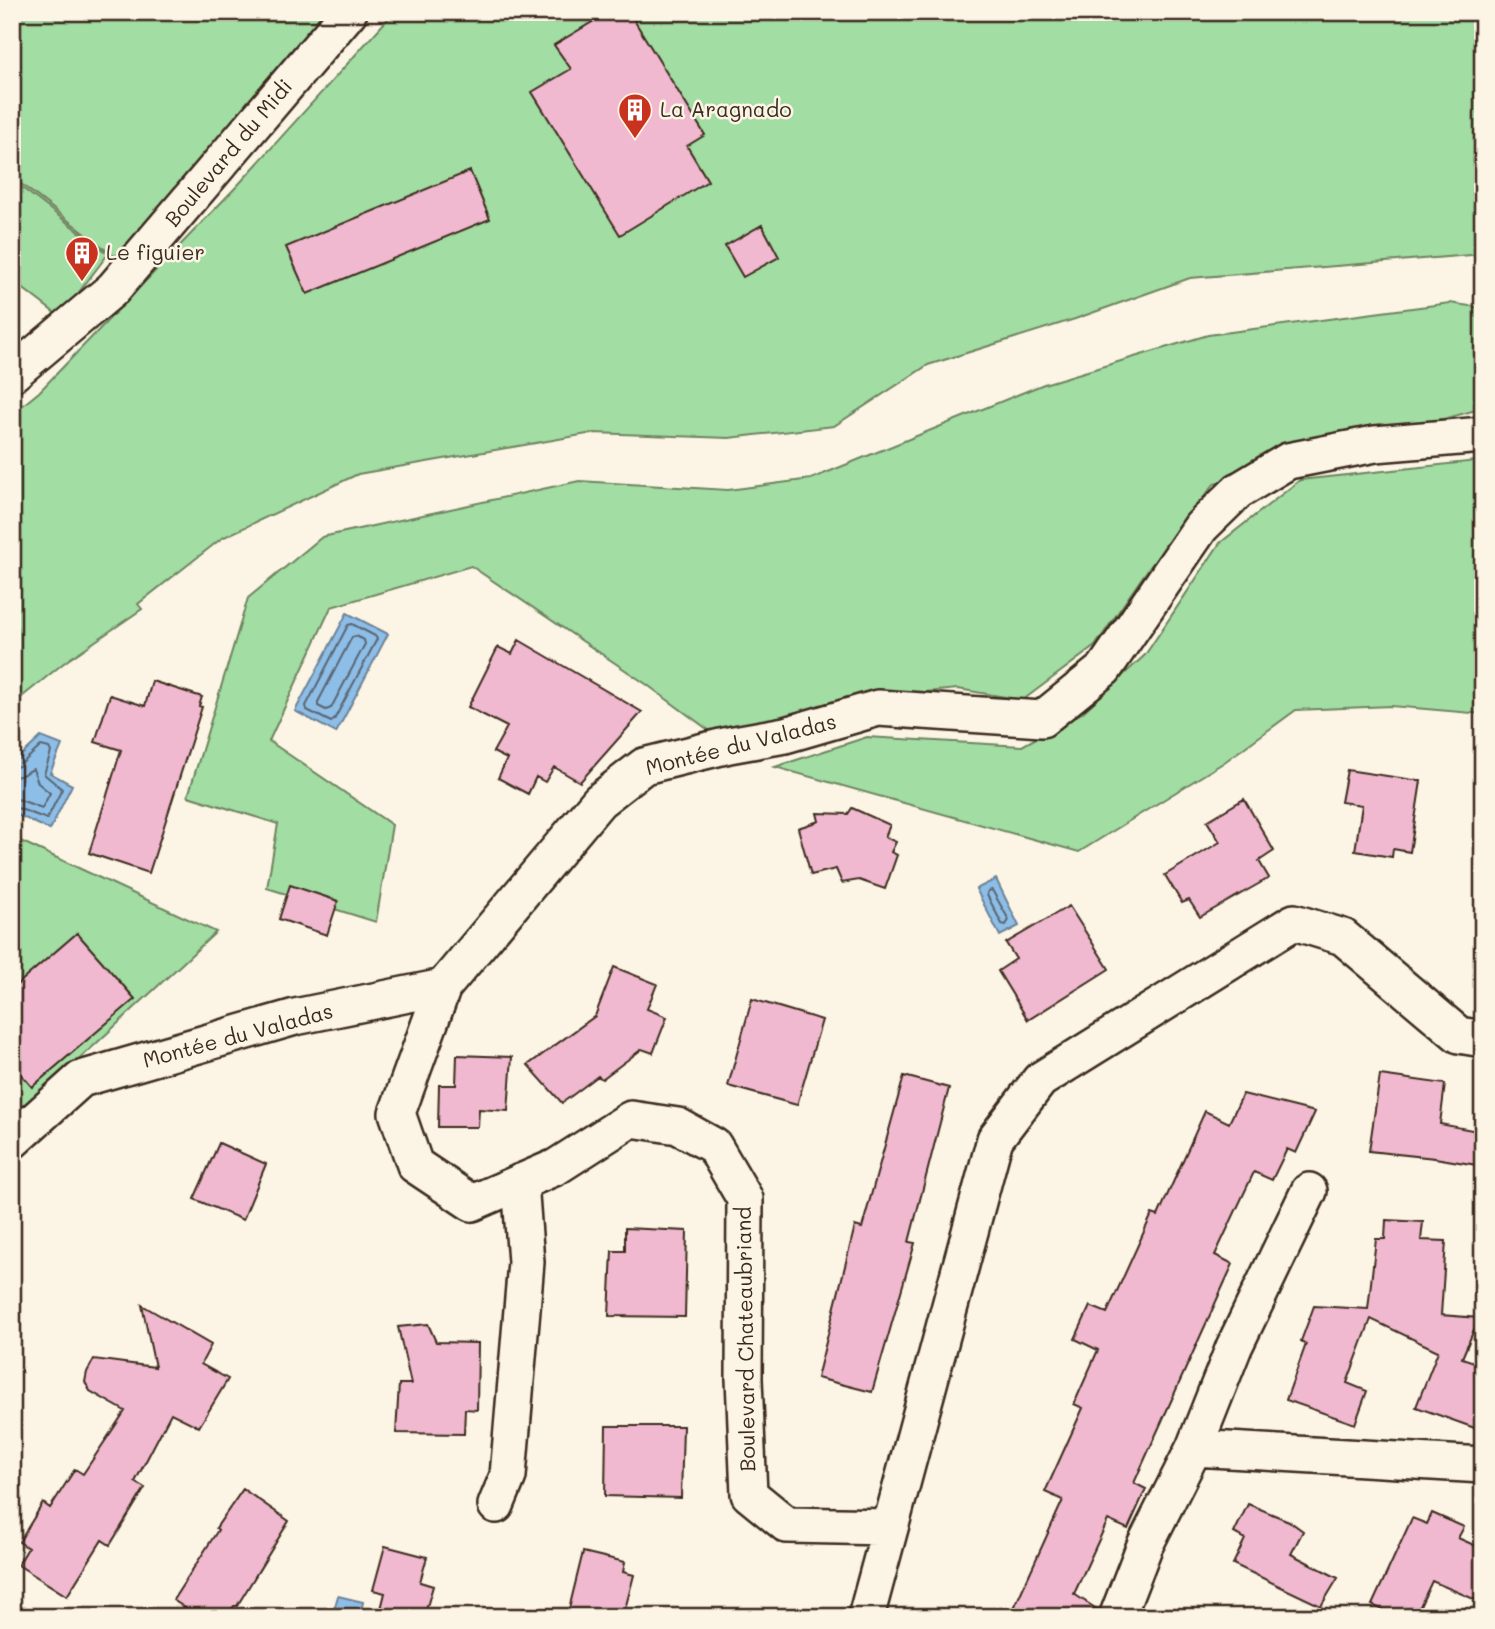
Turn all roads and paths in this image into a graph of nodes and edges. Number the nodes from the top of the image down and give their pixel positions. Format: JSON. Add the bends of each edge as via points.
{"nodes":[{"id":1,"x":349,"y":12,"type":"edge"},
{"id":2,"x":12,"y":374,"type":"edge"},
{"id":3,"x":1483,"y":435,"type":"edge"},
{"id":4,"x":443,"y":987,"type":"junction"},
{"id":5,"x":1483,"y":1039,"type":"edge"},
{"id":6,"x":12,"y":1142,"type":"edge"},
{"id":7,"x":520,"y":1182,"type":"junction"},
{"id":8,"x":1309,"y":1191,"type":"dead end"},
{"id":9,"x":1194,"y":1448,"type":"junction"},
{"id":10,"x":1483,"y":1465,"type":"edge"},
{"id":11,"x":496,"y":1505,"type":"dead end"},
{"id":12,"x":890,"y":1527,"type":"junction"},
{"id":13,"x":866,"y":1617,"type":"edge"},
{"id":14,"x":1117,"y":1617,"type":"edge"}],
"edges":[{"from":1,"to":2,"type":"street","name":"Boulevard du Midi","via":[[113,289]]},
{"from":3,"to":4,"type":"street","name":"Montée du Valadas","via":[[1375,444],[1288,461],[1238,491],[1201,527],[1104,669],[1042,719],[878,708],[785,735],[644,766],[599,801]]},
{"from":4,"to":6,"type":"street","name":"Montée du Valadas","via":[[295,1017],[81,1079]]},
{"from":4,"to":7,"type":"street","name":"Boulevard Chateaubriand","via":[[397,1113],[415,1165],[472,1203]]},
{"from":5,"to":12,"type":"street","via":[[1459,1035],[1343,937],[1294,922],[1040,1080],[995,1139]]},
{"from":7,"to":11,"type":"street","via":[[526,1262],[509,1476]]},
{"from":7,"to":12,"type":"street","name":"Boulevard Chateaubriand","via":[[556,1167],[631,1119],[678,1126],[713,1146],[745,1199],[749,1494],[787,1525]]},
{"from":8,"to":9,"type":"street","via":[[1234,1347]]},
{"from":9,"to":10,"type":"street"},
{"from":9,"to":14,"type":"street","via":[[1145,1545]]},
{"from":12,"to":13,"type":"street"}]}
